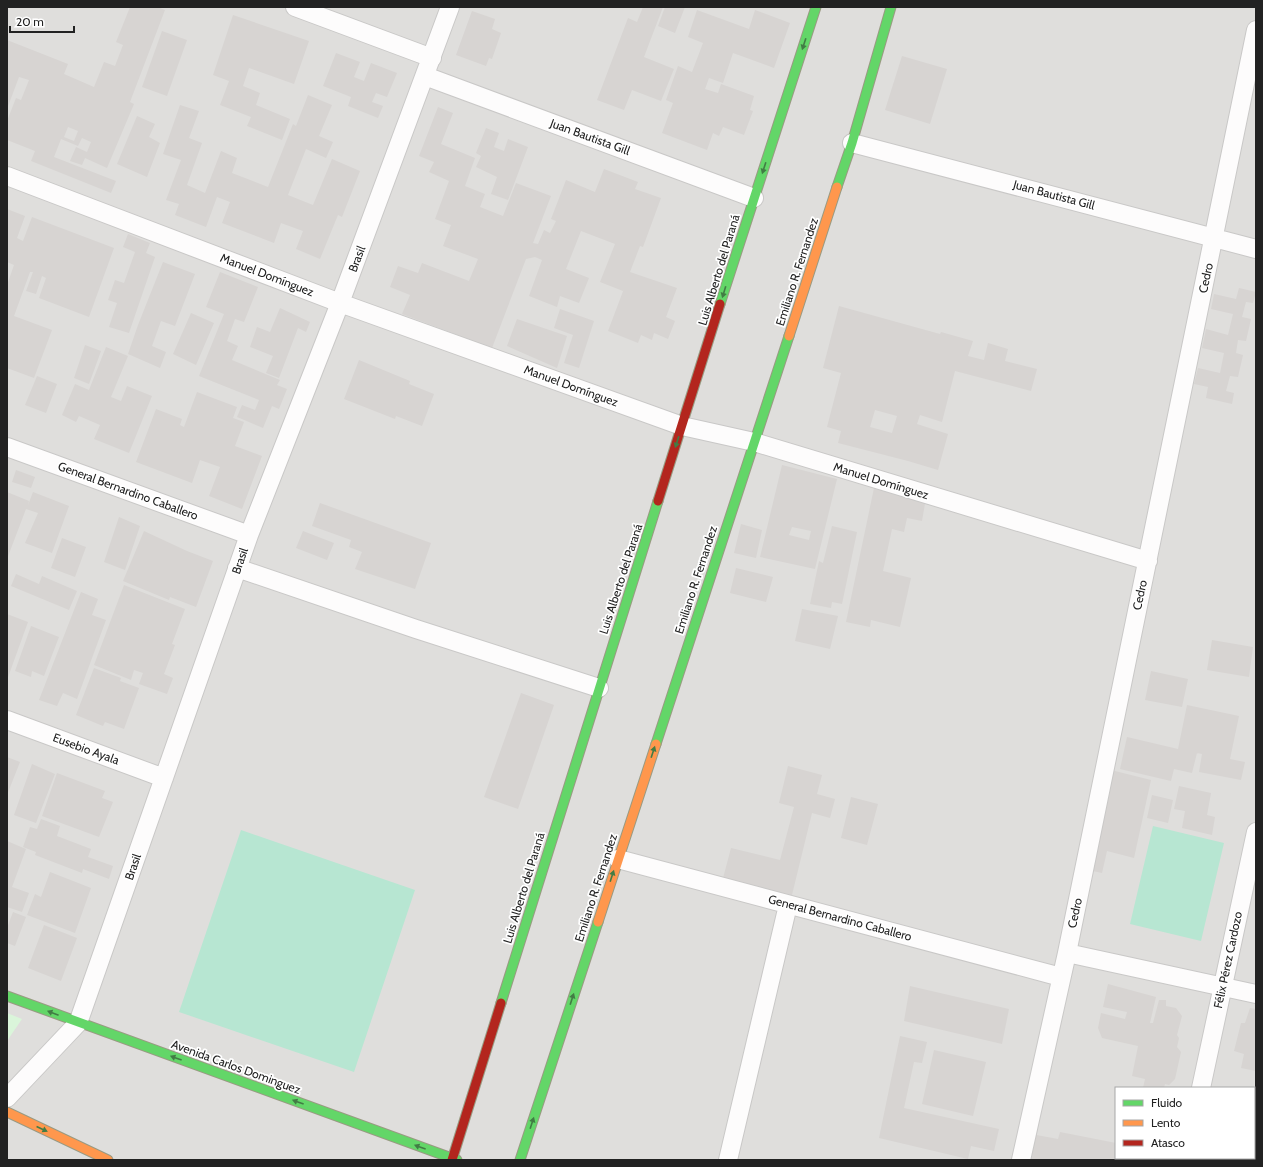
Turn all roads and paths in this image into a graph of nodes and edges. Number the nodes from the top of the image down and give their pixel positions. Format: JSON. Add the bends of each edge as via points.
{"nodes":[{"id":1,"x":295,"y":7,"type":"edge"},
{"id":2,"x":450,"y":7,"type":"edge"},
{"id":3,"x":816,"y":7,"type":"edge"},
{"id":4,"x":891,"y":7,"type":"edge"},
{"id":5,"x":1256,"y":30,"type":"edge"},
{"id":6,"x":432,"y":58,"type":"junction"},
{"id":7,"x":425,"y":76,"type":"junction"},
{"id":8,"x":852,"y":142,"type":"junction"},
{"id":9,"x":7,"y":176,"type":"edge"},
{"id":10,"x":754,"y":198,"type":"junction"},
{"id":11,"x":1214,"y":237,"type":"junction"},
{"id":12,"x":1256,"y":249,"type":"edge"},
{"id":13,"x":340,"y":303,"type":"junction"},
{"id":14,"x":682,"y":426,"type":"junction"},
{"id":15,"x":754,"y":442,"type":"junction"},
{"id":16,"x":7,"y":447,"type":"edge"},
{"id":17,"x":249,"y":535,"type":"junction"},
{"id":18,"x":1148,"y":561,"type":"junction"},
{"id":19,"x":237,"y":568,"type":"junction"},
{"id":20,"x":599,"y":688,"type":"junction"},
{"id":21,"x":7,"y":720,"type":"edge"},
{"id":22,"x":164,"y":778,"type":"junction"},
{"id":23,"x":1256,"y":832,"type":"edge"},
{"id":24,"x":618,"y":859,"type":"junction"},
{"id":25,"x":788,"y":904,"type":"junction"},
{"id":26,"x":1067,"y":953,"type":"junction"},
{"id":27,"x":1062,"y":977,"type":"junction"},
{"id":28,"x":1223,"y":986,"type":"junction"},
{"id":29,"x":1256,"y":994,"type":"edge"},
{"id":30,"x":7,"y":996,"type":"edge"},
{"id":31,"x":78,"y":1023,"type":"junction"},
{"id":32,"x":1201,"y":1087,"type":"edge"},
{"id":33,"x":7,"y":1098,"type":"edge"},
{"id":34,"x":7,"y":1112,"type":"edge"},
{"id":35,"x":454,"y":1159,"type":"edge"},
{"id":36,"x":108,"y":1160,"type":"edge"},
{"id":37,"x":520,"y":1160,"type":"edge"},
{"id":38,"x":728,"y":1160,"type":"edge"},
{"id":39,"x":1021,"y":1160,"type":"edge"}],
"edges":[{"from":1,"to":6,"type":"street"},
{"from":2,"to":6,"type":"street","name":"Brasil"},
{"from":3,"to":10,"type":"main road","name":"Luis Alberto del Paraná","one_way":true},
{"from":4,"to":8,"type":"main road","name":"Emiliano R. Fernandez"},
{"from":5,"to":11,"type":"street","name":"Cedro"},
{"from":6,"to":7,"type":"street","name":"Brasil"},
{"from":7,"to":10,"type":"street","name":"Juan Bautista Gill"},
{"from":7,"to":13,"type":"street","name":"Brasil"},
{"from":8,"to":11,"type":"street","name":"Juan Bautista Gill"},
{"from":8,"to":15,"type":"main road","name":"Emiliano R. Fernandez"},
{"from":9,"to":13,"type":"street","name":"Manuel Domínguez"},
{"from":10,"to":14,"type":"main road","name":"Luis Alberto del Paraná","one_way":true},
{"from":11,"to":12,"type":"street","name":"Juan Bautista Gill"},
{"from":11,"to":18,"type":"street","name":"Cedro"},
{"from":13,"to":14,"type":"street","name":"Manuel Domínguez"},
{"from":13,"to":17,"type":"street","name":"Brasil"},
{"from":14,"to":15,"type":"street","name":"Manuel Domínguez"},
{"from":14,"to":20,"type":"main road","name":"Luis Alberto del Paraná","one_way":true},
{"from":15,"to":18,"type":"street","name":"Manuel Domínguez"},
{"from":24,"to":15,"type":"main road","name":"Emiliano R. Fernandez","one_way":true},
{"from":16,"to":17,"type":"street","name":"General Bernardino Caballero"},
{"from":17,"to":19,"type":"street","name":"Brasil"},
{"from":18,"to":26,"type":"street","name":"Cedro"},
{"from":19,"to":20,"type":"street"},
{"from":19,"to":22,"type":"street","name":"Brasil"},
{"from":20,"to":35,"type":"main road","name":"Luis Alberto del Paraná"},
{"from":21,"to":22,"type":"street","name":"Eusebio Ayala"},
{"from":22,"to":31,"type":"street","name":"Brasil"},
{"from":23,"to":28,"type":"street","name":"Félix Pérez Cardozo"},
{"from":24,"to":25,"type":"street","name":"General Bernardino Caballero"},
{"from":37,"to":24,"type":"main road","name":"Emiliano R. Fernandez","one_way":true},
{"from":25,"to":27,"type":"street","name":"General Bernardino Caballero"},
{"from":25,"to":38,"type":"street"},
{"from":26,"to":27,"type":"street","name":"Cedro"},
{"from":26,"to":28,"type":"street"},
{"from":27,"to":39,"type":"street","name":"Cedro"},
{"from":28,"to":29,"type":"street"},
{"from":28,"to":32,"type":"street","name":"Félix Pérez Cardozo"},
{"from":31,"to":30,"type":"main road","name":"Avenida Carlos Dominguez","one_way":true},
{"from":31,"to":33,"type":"street","name":"Brasil"},
{"from":35,"to":31,"type":"main road","name":"Avenida Carlos Dominguez","one_way":true},
{"from":34,"to":36,"type":"main road","one_way":true}]}
